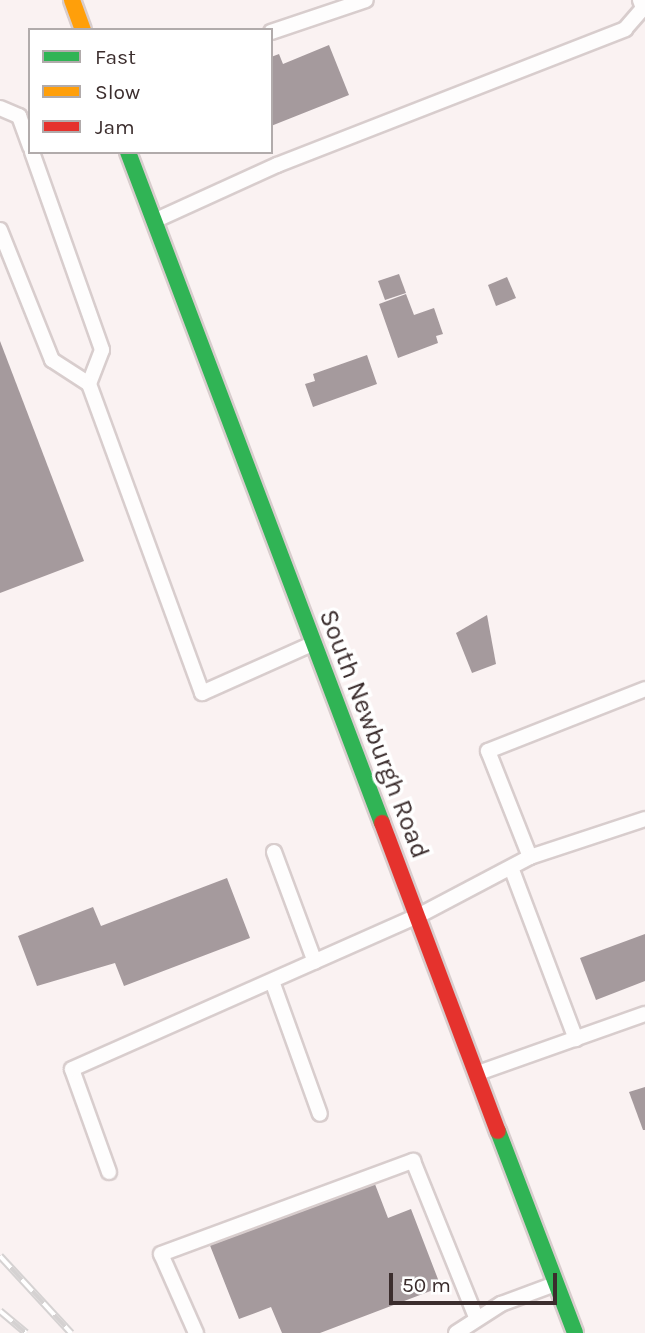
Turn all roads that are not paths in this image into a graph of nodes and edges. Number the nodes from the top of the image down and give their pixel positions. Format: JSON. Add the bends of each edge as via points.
{"nodes":[{"id":1,"x":72,"y":0,"type":"edge"},
{"id":2,"x":366,"y":0,"type":"edge"},
{"id":3,"x":640,"y":0,"type":"edge"},
{"id":4,"x":82,"y":28,"type":"edge"},
{"id":5,"x":273,"y":31,"type":"edge"},
{"id":6,"x":0,"y":108,"type":"edge"},
{"id":7,"x":28,"y":141,"type":"edge"},
{"id":8,"x":33,"y":154,"type":"edge"},
{"id":9,"x":129,"y":154,"type":"edge"},
{"id":10,"x":154,"y":221,"type":"junction"},
{"id":11,"x":0,"y":230,"type":"edge"},
{"id":12,"x":89,"y":384,"type":"junction"},
{"id":13,"x":314,"y":644,"type":"junction"},
{"id":14,"x":645,"y":689,"type":"edge"},
{"id":15,"x":645,"y":819,"type":"edge"},
{"id":16,"x":274,"y":852,"type":"dead end"},
{"id":17,"x":530,"y":858,"type":"junction"},
{"id":18,"x":512,"y":870,"type":"junction"},
{"id":19,"x":418,"y":916,"type":"junction"},
{"id":20,"x":315,"y":962,"type":"junction"},
{"id":21,"x":272,"y":981,"type":"junction"},
{"id":22,"x":645,"y":1013,"type":"edge"},
{"id":23,"x":576,"y":1039,"type":"junction"},
{"id":24,"x":477,"y":1073,"type":"junction"},
{"id":25,"x":320,"y":1114,"type":"dead end"},
{"id":26,"x":109,"y":1172,"type":"dead end"},
{"id":27,"x":556,"y":1284,"type":"junction"},
{"id":28,"x":476,"y":1317,"type":"junction"},
{"id":29,"x":197,"y":1333,"type":"edge"},
{"id":30,"x":456,"y":1333,"type":"edge"},
{"id":31,"x":575,"y":1333,"type":"edge"}],
"edges":[{"from":1,"to":4,"type":"main road"},
{"from":2,"to":5,"type":"lane"},
{"from":3,"to":10,"type":"lane","via":[[643,8],[625,29],[276,165]]},
{"from":6,"to":7,"type":"lane","via":[[19,116]]},
{"from":8,"to":12,"type":"lane","via":[[102,350]]},
{"from":9,"to":10,"type":"main road","name":"South Newburgh Road"},
{"from":10,"to":13,"type":"main road","name":"South Newburgh Road"},
{"from":11,"to":12,"type":"lane","via":[[52,360]]},
{"from":12,"to":13,"type":"lane","via":[[202,693]]},
{"from":13,"to":19,"type":"main road","name":"South Newburgh Road"},
{"from":14,"to":17,"type":"lane","via":[[488,751]]},
{"from":15,"to":17,"type":"lane"},
{"from":16,"to":20,"type":"lane"},
{"from":17,"to":18,"type":"lane"},
{"from":18,"to":19,"type":"lane"},
{"from":18,"to":23,"type":"lane"},
{"from":19,"to":20,"type":"lane"},
{"from":19,"to":24,"type":"main road","name":"South Newburgh Road"},
{"from":20,"to":21,"type":"lane"},
{"from":21,"to":25,"type":"lane"},
{"from":21,"to":26,"type":"lane","via":[[72,1069]]},
{"from":22,"to":23,"type":"lane"},
{"from":23,"to":24,"type":"lane"},
{"from":24,"to":27,"type":"main road","name":"South Newburgh Road"},
{"from":27,"to":28,"type":"lane"},
{"from":27,"to":31,"type":"main road","name":"South Newburgh Road"},
{"from":28,"to":29,"type":"lane","via":[[413,1161],[161,1254]]},
{"from":28,"to":30,"type":"lane"}]}
